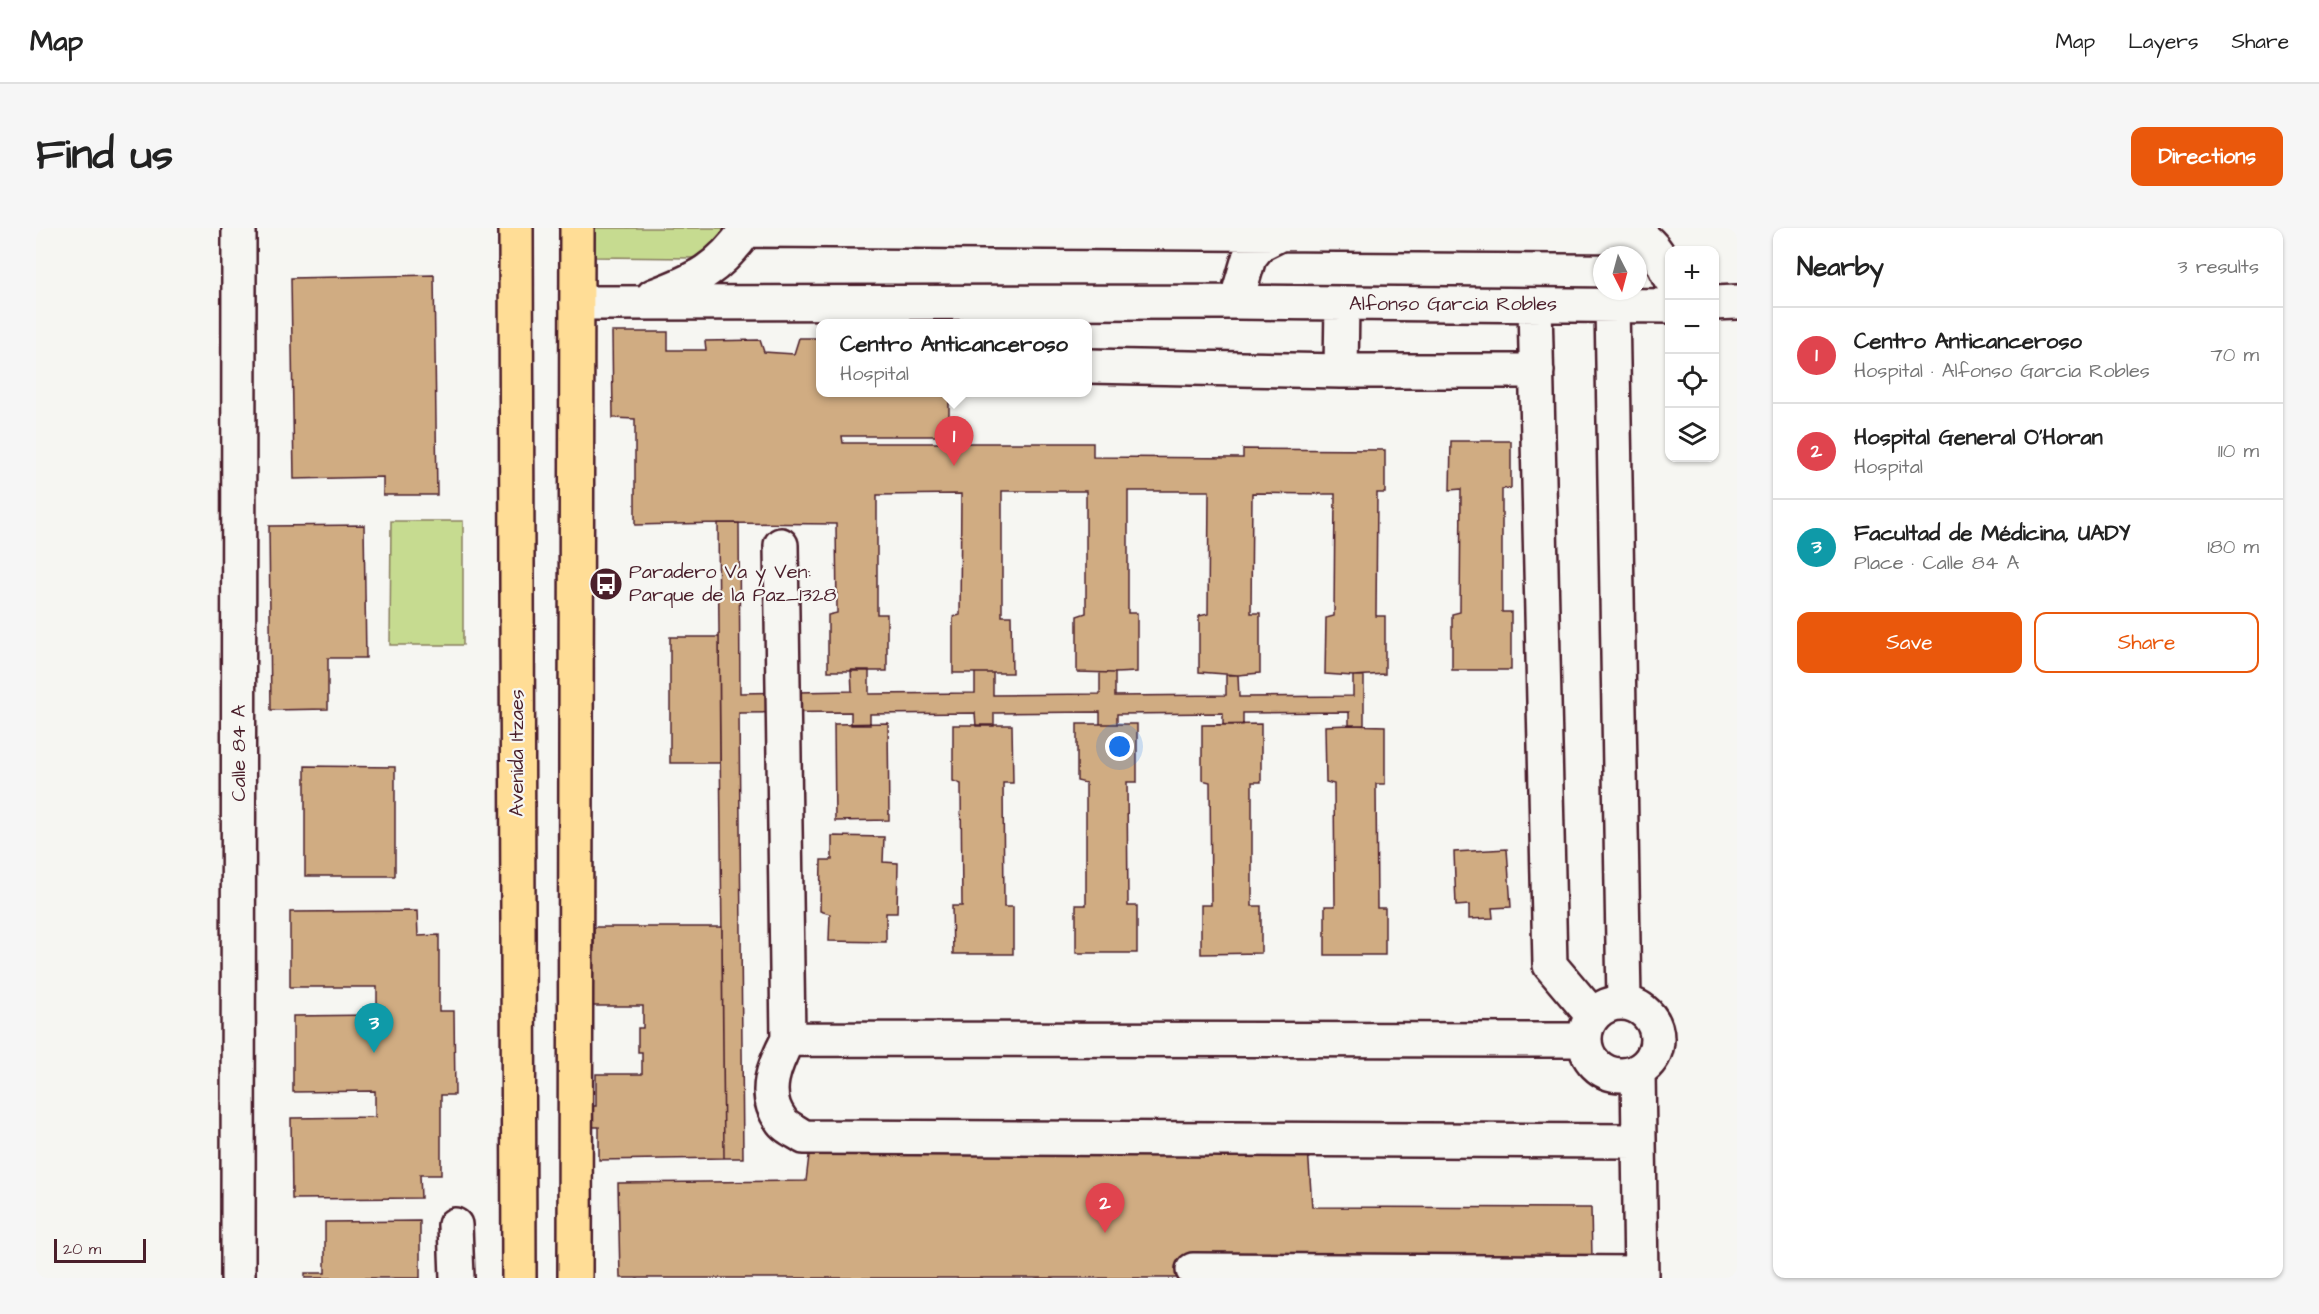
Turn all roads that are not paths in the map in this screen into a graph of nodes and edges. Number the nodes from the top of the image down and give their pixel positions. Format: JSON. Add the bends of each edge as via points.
{"nodes":[{"id":1,"x":239,"y":228,"type":"edge"},
{"id":2,"x":516,"y":228,"type":"edge"},
{"id":3,"x":577,"y":228,"type":"edge"},
{"id":4,"x":1115,"y":230,"type":"edge"},
{"id":5,"x":1282,"y":233,"type":"junction"},
{"id":6,"x":1665,"y":267,"type":"edge"},
{"id":7,"x":637,"y":302,"type":"junction"},
{"id":8,"x":1737,"y":302,"type":"edge"},
{"id":9,"x":577,"y":303,"type":"junction"},
{"id":10,"x":1236,"y":303,"type":"junction"},
{"id":11,"x":1342,"y":303,"type":"junction"},
{"id":12,"x":1719,"y":303,"type":"edge"},
{"id":13,"x":1535,"y":305,"type":"junction"},
{"id":14,"x":1612,"y":305,"type":"junction"},
{"id":15,"x":1665,"y":306,"type":"edge"},
{"id":16,"x":964,"y":313,"type":"edge"},
{"id":17,"x":1092,"y":366,"type":"edge"},
{"id":18,"x":1341,"y":371,"type":"junction"},
{"id":19,"x":1537,"y":371,"type":"junction"},
{"id":20,"x":781,"y":545,"type":"dead end"},
{"id":21,"x":1624,"y":1002,"type":"junction"},
{"id":22,"x":1589,"y":1028,"type":"junction"},
{"id":23,"x":788,"y":1039,"type":"junction"},
{"id":24,"x":1638,"y":1071,"type":"junction"},
{"id":25,"x":1639,"y":1141,"type":"junction"},
{"id":26,"x":455,"y":1225,"type":"dead end"},
{"id":27,"x":1192,"y":1270,"type":"dead end"},
{"id":28,"x":1641,"y":1276,"type":"edge"},
{"id":29,"x":238,"y":1278,"type":"edge"},
{"id":30,"x":456,"y":1278,"type":"edge"},
{"id":31,"x":519,"y":1278,"type":"edge"},
{"id":32,"x":575,"y":1278,"type":"edge"}],
"edges":[{"from":1,"to":29,"type":"street","name":"Calle 84 A"},
{"from":2,"to":31,"type":"main road","name":"Avenida Itzaes"},
{"from":3,"to":9,"type":"main road"},
{"from":4,"to":5,"type":"street","name":"Alfonso Garcia Robles"},
{"from":4,"to":7,"type":"street","name":"Alfonso Garcia Robles","via":[[746,230],[708,271],[687,284]]},
{"from":5,"to":6,"type":"street","name":"Alfonso Garcia Robles","via":[[1640,236],[1650,242]]},
{"from":5,"to":10,"type":"street","via":[[1260,244],[1249,258]]},
{"from":7,"to":9,"type":"street","name":"Alfonso Garcia Robles"},
{"from":7,"to":16,"type":"street","name":"Alfonso Garcia Robles"},
{"from":8,"to":12,"type":"street"},
{"from":9,"to":32,"type":"main road"},
{"from":10,"to":11,"type":"street","name":"Alfonso Garcia Robles"},
{"from":10,"to":16,"type":"street","name":"Alfonso Garcia Robles"},
{"from":11,"to":13,"type":"street","name":"Alfonso Garcia Robles"},
{"from":11,"to":18,"type":"street"},
{"from":13,"to":14,"type":"street","name":"Alfonso Garcia Robles"},
{"from":13,"to":19,"type":"street"},
{"from":14,"to":15,"type":"street","name":"Alfonso Garcia Robles"},
{"from":14,"to":21,"type":"street"},
{"from":17,"to":18,"type":"street"},
{"from":18,"to":19,"type":"street"},
{"from":19,"to":22,"type":"street","via":[[1550,965]]},
{"from":20,"to":23,"type":"street"},
{"from":21,"to":22,"type":"street","via":[[1603,1008]]},
{"from":21,"to":24,"type":"street","via":[[1647,1013],[1657,1033],[1653,1055]]},
{"from":22,"to":23,"type":"street"},
{"from":22,"to":24,"type":"street","via":[[1588,1052],[1594,1063],[1616,1075]]},
{"from":23,"to":25,"type":"street","via":[[773,1067],[771,1098],[781,1121],[804,1137]]},
{"from":24,"to":25,"type":"street"},
{"from":25,"to":28,"type":"street"},
{"from":26,"to":30,"type":"street"},
{"from":27,"to":28,"type":"street"}]}
